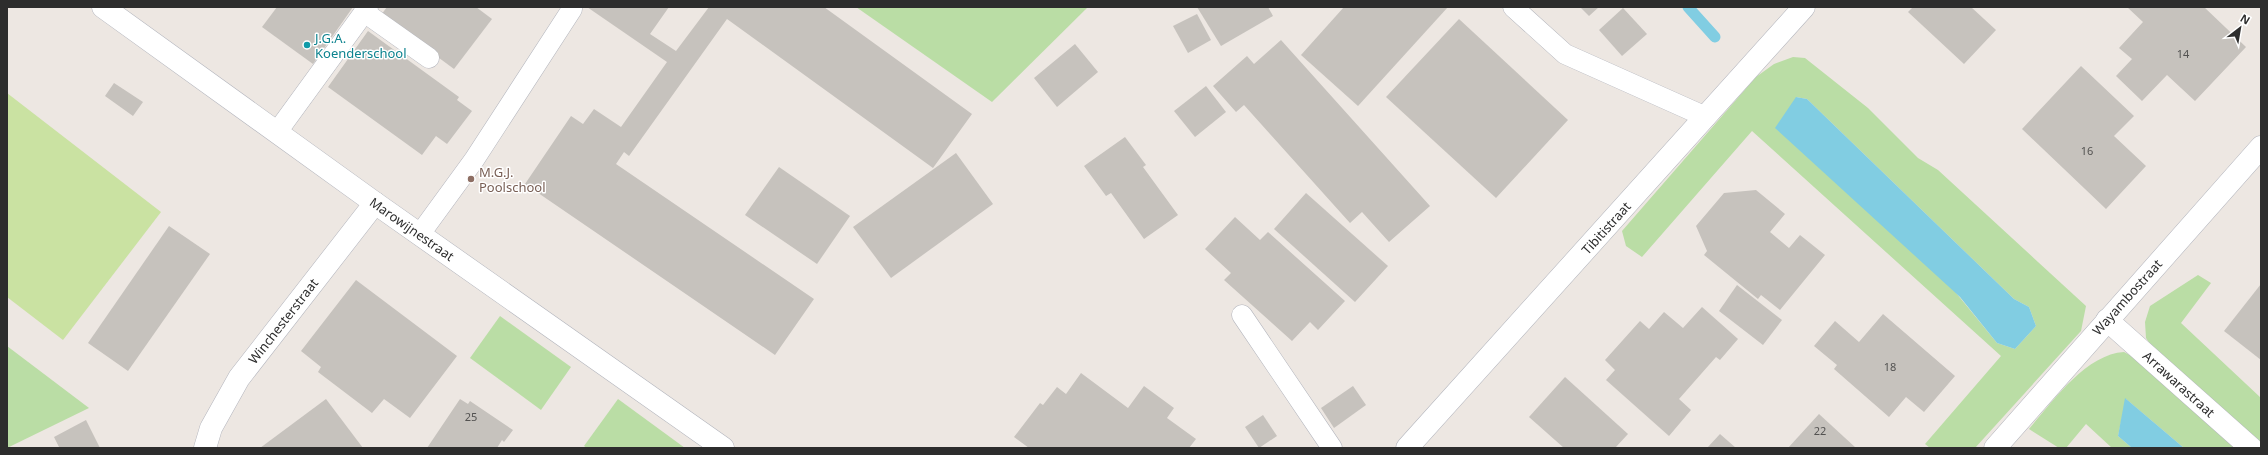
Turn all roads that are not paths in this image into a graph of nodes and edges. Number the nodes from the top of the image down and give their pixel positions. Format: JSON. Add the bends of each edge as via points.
{"nodes":[{"id":1,"x":103,"y":7,"type":"edge"},
{"id":2,"x":1513,"y":7,"type":"edge"},
{"id":3,"x":1804,"y":7,"type":"edge"},
{"id":4,"x":366,"y":9,"type":"edge"},
{"id":5,"x":572,"y":9,"type":"dead end"},
{"id":6,"x":429,"y":58,"type":"dead end"},
{"id":7,"x":1706,"y":117,"type":"junction"},
{"id":8,"x":277,"y":132,"type":"junction"},
{"id":9,"x":2261,"y":147,"type":"edge"},
{"id":10,"x":375,"y":203,"type":"junction"},
{"id":11,"x":420,"y":234,"type":"junction"},
{"id":12,"x":1242,"y":315,"type":"dead end"},
{"id":13,"x":2107,"y":320,"type":"junction"},
{"id":14,"x":205,"y":448,"type":"edge"},
{"id":15,"x":722,"y":448,"type":"edge"},
{"id":16,"x":1332,"y":448,"type":"edge"},
{"id":17,"x":1407,"y":448,"type":"edge"},
{"id":18,"x":1995,"y":448,"type":"edge"},
{"id":19,"x":2251,"y":448,"type":"edge"}],
"edges":[{"from":1,"to":8,"type":"street","name":"Marowijnestraat"},
{"from":2,"to":7,"type":"lane","via":[[1566,54]]},
{"from":3,"to":7,"type":"street","name":"Tibitistraat"},
{"from":4,"to":6,"type":"lane"},
{"from":4,"to":8,"type":"lane"},
{"from":5,"to":11,"type":"lane","via":[[474,160]]},
{"from":7,"to":17,"type":"street","name":"Tibitistraat"},
{"from":8,"to":10,"type":"street","name":"Marowijnestraat"},
{"from":9,"to":13,"type":"street","name":"Wayambostraat"},
{"from":10,"to":11,"type":"street","name":"Marowijnestraat"},
{"from":10,"to":14,"type":"street","name":"Winchesterstraat","via":[[239,378],[211,428]]},
{"from":11,"to":15,"type":"street","name":"Marowijnestraat"},
{"from":12,"to":16,"type":"lane"},
{"from":13,"to":18,"type":"street","name":"Wayambostraat"},
{"from":13,"to":19,"type":"street","name":"Arrawarastraat"}]}
